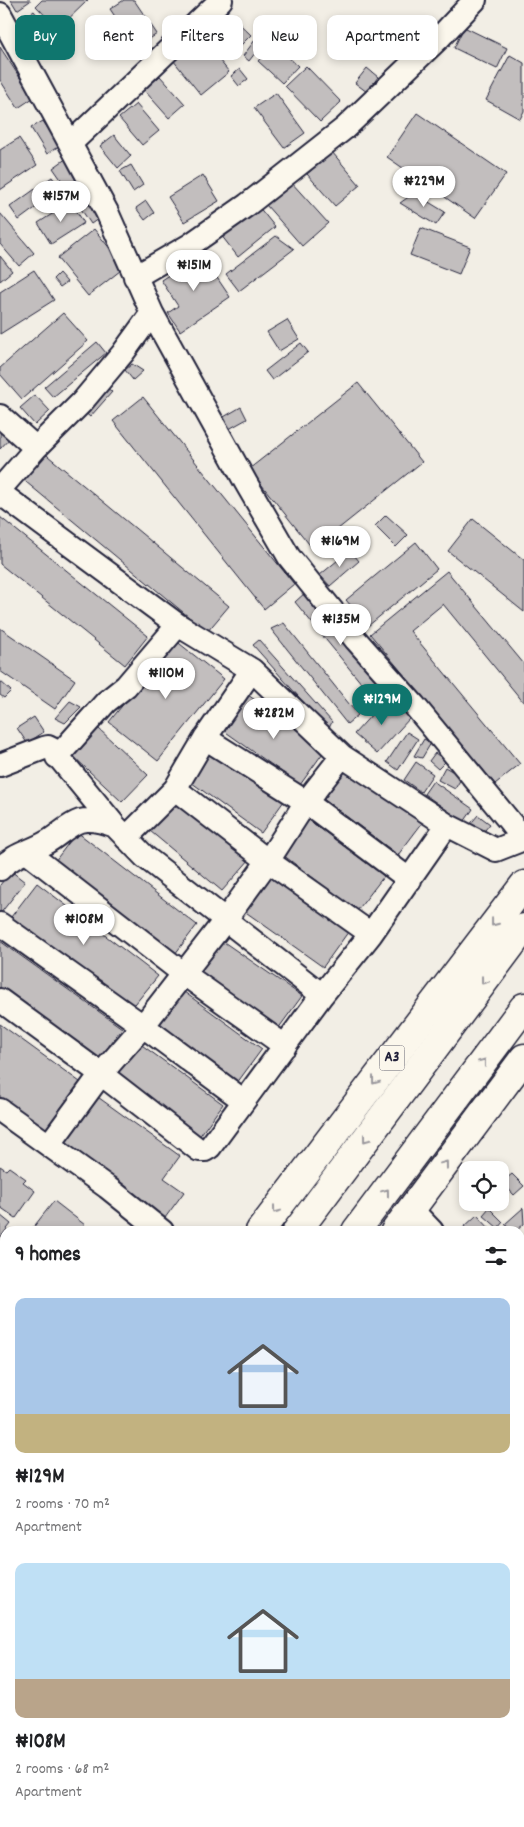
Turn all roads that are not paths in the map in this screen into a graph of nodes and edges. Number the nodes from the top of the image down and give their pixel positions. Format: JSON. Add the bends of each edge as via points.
{"nodes":[{"id":1,"x":221,"y":0,"type":"edge"},
{"id":2,"x":475,"y":0,"type":"edge"},
{"id":3,"x":0,"y":14,"type":"edge"},
{"id":4,"x":71,"y":143,"type":"junction"},
{"id":5,"x":136,"y":277,"type":"junction"},
{"id":6,"x":152,"y":313,"type":"junction"},
{"id":7,"x":0,"y":416,"type":"edge"},
{"id":8,"x":36,"y":448,"type":"junction"},
{"id":9,"x":0,"y":489,"type":"edge"},
{"id":10,"x":0,"y":493,"type":"edge"},
{"id":11,"x":178,"y":625,"type":"junction"},
{"id":12,"x":252,"y":670,"type":"junction"},
{"id":13,"x":205,"y":738,"type":"junction"},
{"id":14,"x":342,"y":756,"type":"junction"},
{"id":15,"x":57,"y":757,"type":"junction"},
{"id":16,"x":0,"y":765,"type":"edge"},
{"id":17,"x":175,"y":789,"type":"junction"},
{"id":18,"x":306,"y":802,"type":"junction"},
{"id":19,"x":447,"y":825,"type":"junction"},
{"id":20,"x":121,"y":832,"type":"junction"},
{"id":21,"x":524,"y":839,"type":"edge"},
{"id":22,"x":28,"y":853,"type":"junction"},
{"id":23,"x":268,"y":862,"type":"junction"},
{"id":24,"x":0,"y":869,"type":"edge"},
{"id":25,"x":410,"y":880,"type":"junction"},
{"id":26,"x":524,"y":885,"type":"edge"},
{"id":27,"x":226,"y":920,"type":"junction"},
{"id":28,"x":0,"y":924,"type":"edge"},
{"id":29,"x":524,"y":928,"type":"edge"},
{"id":30,"x":371,"y":934,"type":"junction"},
{"id":31,"x":184,"y":974,"type":"junction"},
{"id":32,"x":322,"y":995,"type":"junction"},
{"id":33,"x":0,"y":1000,"type":"edge"},
{"id":34,"x":524,"y":1007,"type":"edge"},
{"id":35,"x":143,"y":1026,"type":"junction"},
{"id":36,"x":286,"y":1046,"type":"junction"},
{"id":37,"x":524,"y":1058,"type":"edge"},
{"id":38,"x":101,"y":1074,"type":"junction"},
{"id":39,"x":244,"y":1102,"type":"junction"},
{"id":40,"x":0,"y":1110,"type":"edge"},
{"id":41,"x":49,"y":1146,"type":"junction"},
{"id":42,"x":411,"y":1209,"type":"junction"},
{"id":43,"x":156,"y":1226,"type":"edge"},
{"id":44,"x":264,"y":1226,"type":"edge"},
{"id":45,"x":301,"y":1226,"type":"edge"},
{"id":46,"x":360,"y":1226,"type":"edge"},
{"id":47,"x":399,"y":1226,"type":"edge"},
{"id":48,"x":427,"y":1226,"type":"edge"}],
"edges":[{"from":1,"to":4,"type":"street"},
{"from":2,"to":5,"type":"street","via":[[345,128],[190,246]]},
{"from":3,"to":4,"type":"street"},
{"from":4,"to":5,"type":"street"},
{"from":5,"to":6,"type":"street"},
{"from":6,"to":8,"type":"street","via":[[82,402]]},
{"from":6,"to":21,"type":"street","via":[[289,557]]},
{"from":7,"to":8,"type":"street"},
{"from":8,"to":9,"type":"street"},
{"from":10,"to":11,"type":"street"},
{"from":11,"to":12,"type":"street"},
{"from":11,"to":15,"type":"street","via":[[126,686],[106,702]]},
{"from":12,"to":13,"type":"street"},
{"from":12,"to":14,"type":"street"},
{"from":13,"to":17,"type":"street"},
{"from":13,"to":18,"type":"street"},
{"from":14,"to":18,"type":"street"},
{"from":14,"to":19,"type":"street"},
{"from":15,"to":16,"type":"street","via":[[48,747]]},
{"from":15,"to":20,"type":"street"},
{"from":17,"to":20,"type":"street"},
{"from":17,"to":23,"type":"street"},
{"from":18,"to":23,"type":"street"},
{"from":18,"to":25,"type":"street"},
{"from":19,"to":21,"type":"street","via":[[496,850]]},
{"from":19,"to":25,"type":"street"},
{"from":20,"to":22,"type":"street","via":[[100,820],[80,821]]},
{"from":20,"to":27,"type":"street","via":[[145,857]]},
{"from":22,"to":24,"type":"street","via":[[14,857]]},
{"from":22,"to":31,"type":"street"},
{"from":23,"to":27,"type":"street"},
{"from":23,"to":30,"type":"street"},
{"from":25,"to":30,"type":"street"},
{"from":26,"to":44,"type":"main road","number":"A3","one_way":true},
{"from":27,"to":31,"type":"street"},
{"from":27,"to":32,"type":"street"},
{"from":28,"to":35,"type":"street"},
{"from":29,"to":45,"type":"main road","number":"A3","one_way":true},
{"from":30,"to":32,"type":"street"},
{"from":31,"to":35,"type":"street"},
{"from":31,"to":36,"type":"street"},
{"from":32,"to":36,"type":"street"},
{"from":33,"to":38,"type":"street"},
{"from":46,"to":34,"type":"main road","one_way":true},
{"from":35,"to":38,"type":"street"},
{"from":35,"to":39,"type":"street"},
{"from":36,"to":39,"type":"street"},
{"from":42,"to":37,"type":"main road","one_way":true},
{"from":38,"to":39,"type":"street","via":[[199,1150],[210,1147]]},
{"from":38,"to":41,"type":"street"},
{"from":40,"to":41,"type":"street"},
{"from":41,"to":43,"type":"street"},
{"from":42,"to":47,"type":"main road"},
{"from":42,"to":48,"type":"street"}]}
